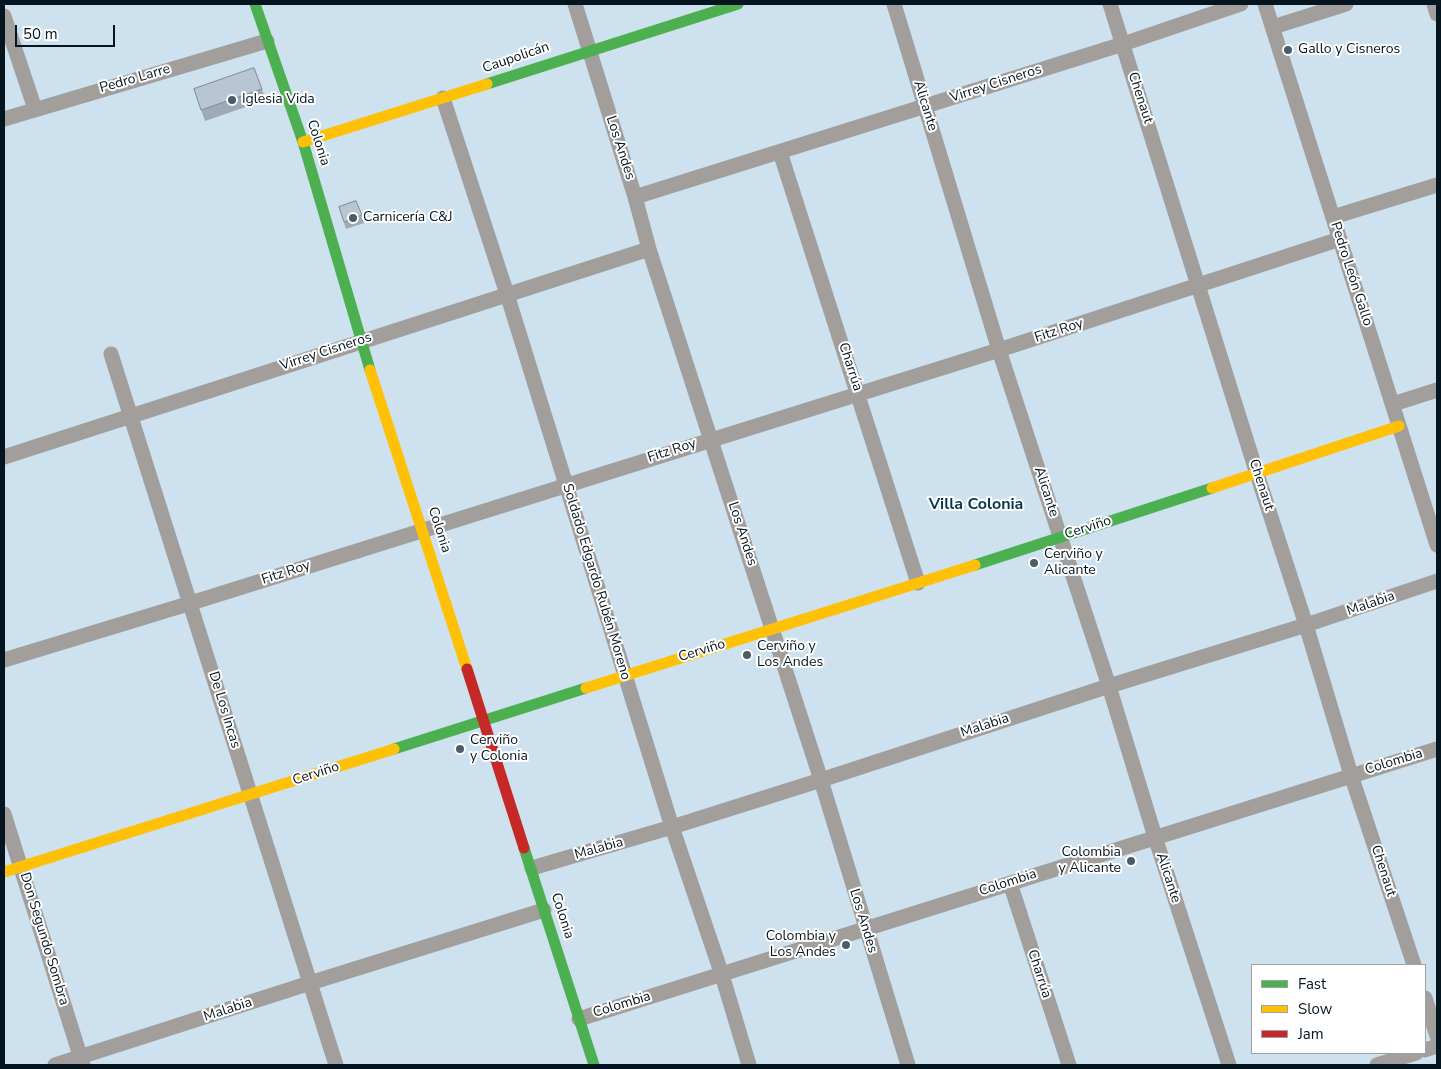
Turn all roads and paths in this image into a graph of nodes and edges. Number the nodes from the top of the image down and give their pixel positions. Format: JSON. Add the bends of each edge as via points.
{"nodes":[{"id":1,"x":255,"y":4,"type":"edge"},
{"id":2,"x":574,"y":4,"type":"edge"},
{"id":3,"x":738,"y":4,"type":"edge"},
{"id":4,"x":894,"y":4,"type":"edge"},
{"id":5,"x":1110,"y":4,"type":"edge"},
{"id":6,"x":1241,"y":4,"type":"edge"},
{"id":7,"x":1265,"y":4,"type":"edge"},
{"id":8,"x":1346,"y":4,"type":"edge"},
{"id":9,"x":1434,"y":4,"type":"edge"},
{"id":10,"x":1437,"y":14,"type":"edge"},
{"id":11,"x":4,"y":16,"type":"edge"},
{"id":12,"x":1272,"y":27,"type":"junction"},
{"id":13,"x":267,"y":40,"type":"junction"},
{"id":14,"x":1123,"y":44,"type":"junction"},
{"id":15,"x":589,"y":50,"type":"junction"},
{"id":16,"x":443,"y":98,"type":"junction"},
{"id":17,"x":925,"y":107,"type":"junction"},
{"id":18,"x":35,"y":109,"type":"junction"},
{"id":19,"x":4,"y":119,"type":"edge"},
{"id":20,"x":303,"y":142,"type":"junction"},
{"id":21,"x":780,"y":152,"type":"junction"},
{"id":22,"x":1437,"y":185,"type":"edge"},
{"id":23,"x":636,"y":197,"type":"junction"},
{"id":24,"x":1333,"y":216,"type":"junction"},
{"id":25,"x":1340,"y":239,"type":"junction"},
{"id":26,"x":649,"y":249,"type":"junction"},
{"id":27,"x":1199,"y":285,"type":"junction"},
{"id":28,"x":507,"y":294,"type":"junction"},
{"id":29,"x":361,"y":341,"type":"junction"},
{"id":30,"x":1000,"y":350,"type":"junction"},
{"id":31,"x":111,"y":354,"type":"dead end"},
{"id":32,"x":1437,"y":390,"type":"edge"},
{"id":33,"x":858,"y":394,"type":"junction"},
{"id":34,"x":1393,"y":404,"type":"junction"},
{"id":35,"x":131,"y":416,"type":"junction"},
{"id":36,"x":1399,"y":426,"type":"junction"},
{"id":37,"x":711,"y":439,"type":"junction"},
{"id":38,"x":4,"y":457,"type":"edge"},
{"id":39,"x":1257,"y":474,"type":"junction"},
{"id":40,"x":566,"y":485,"type":"junction"},
{"id":41,"x":423,"y":529,"type":"junction"},
{"id":42,"x":1060,"y":537,"type":"junction"},
{"id":43,"x":1437,"y":545,"type":"edge"},
{"id":44,"x":1437,"y":581,"type":"edge"},
{"id":45,"x":918,"y":583,"type":"junction"},
{"id":46,"x":191,"y":603,"type":"junction"},
{"id":47,"x":1306,"y":625,"type":"junction"},
{"id":48,"x":773,"y":630,"type":"junction"},
{"id":49,"x":4,"y":660,"type":"edge"},
{"id":50,"x":626,"y":675,"type":"junction"},
{"id":51,"x":1109,"y":686,"type":"junction"},
{"id":52,"x":482,"y":721,"type":"junction"},
{"id":53,"x":1437,"y":749,"type":"edge"},
{"id":54,"x":1351,"y":775,"type":"junction"},
{"id":55,"x":821,"y":780,"type":"junction"},
{"id":56,"x":250,"y":795,"type":"junction"},
{"id":57,"x":4,"y":814,"type":"edge"},
{"id":58,"x":672,"y":827,"type":"junction"},
{"id":59,"x":1155,"y":837,"type":"junction"},
{"id":60,"x":21,"y":867,"type":"junction"},
{"id":61,"x":532,"y":868,"type":"junction"},
{"id":62,"x":4,"y":872,"type":"edge"},
{"id":63,"x":1010,"y":883,"type":"junction"},
{"id":64,"x":544,"y":910,"type":"junction"},
{"id":65,"x":866,"y":930,"type":"junction"},
{"id":66,"x":1414,"y":964,"type":"edge"},
{"id":67,"x":722,"y":975,"type":"junction"},
{"id":68,"x":310,"y":983,"type":"junction"},
{"id":69,"x":1426,"y":1001,"type":"edge"},
{"id":70,"x":579,"y":1018,"type":"junction"},
{"id":71,"x":1437,"y":1036,"type":"edge"},
{"id":72,"x":1413,"y":1054,"type":"edge"},
{"id":73,"x":82,"y":1061,"type":"edge"},
{"id":74,"x":55,"y":1065,"type":"edge"},
{"id":75,"x":336,"y":1065,"type":"edge"},
{"id":76,"x":594,"y":1065,"type":"edge"},
{"id":77,"x":749,"y":1065,"type":"edge"},
{"id":78,"x":908,"y":1065,"type":"edge"},
{"id":79,"x":1069,"y":1065,"type":"edge"},
{"id":80,"x":1229,"y":1065,"type":"edge"},
{"id":81,"x":1377,"y":1065,"type":"edge"}],
"edges":[{"from":1,"to":13,"type":"street","name":"Colonia"},
{"from":2,"to":15,"type":"street","name":"Los Andes"},
{"from":3,"to":15,"type":"street","name":"Caupolicán"},
{"from":4,"to":17,"type":"street","name":"Alicante"},
{"from":5,"to":14,"type":"street","name":"Chenaut"},
{"from":6,"to":14,"type":"street","name":"Virrey Cisneros"},
{"from":7,"to":12,"type":"street","name":"Pedro León Gallo"},
{"from":8,"to":12,"type":"street"},
{"from":9,"to":10,"type":"street"},
{"from":11,"to":18,"type":"street"},
{"from":12,"to":24,"type":"street","name":"Pedro León Gallo"},
{"from":13,"to":18,"type":"street","name":"Pedro Larre"},
{"from":13,"to":20,"type":"street","name":"Colonia"},
{"from":14,"to":17,"type":"street","name":"Virrey Cisneros"},
{"from":14,"to":27,"type":"street","name":"Chenaut"},
{"from":15,"to":16,"type":"street","name":"Caupolicán"},
{"from":15,"to":23,"type":"street","name":"Los Andes"},
{"from":16,"to":20,"type":"street","name":"Caupolicán"},
{"from":16,"to":28,"type":"street","name":"Soldado Edgardo Rubén Moreno"},
{"from":17,"to":21,"type":"street","name":"Virrey Cisneros"},
{"from":17,"to":30,"type":"street","name":"Alicante"},
{"from":18,"to":19,"type":"street","name":"Pedro Larre"},
{"from":20,"to":29,"type":"street","name":"Colonia"},
{"from":21,"to":23,"type":"street","name":"Virrey Cisneros"},
{"from":21,"to":33,"type":"street","name":"Charrúa"},
{"from":22,"to":24,"type":"street"},
{"from":23,"to":26,"type":"street","name":"Los Andes"},
{"from":24,"to":25,"type":"street","name":"Pedro León Gallo"},
{"from":25,"to":27,"type":"street","name":"Fitz Roy"},
{"from":25,"to":34,"type":"street","name":"Pedro León Gallo"},
{"from":26,"to":28,"type":"street","name":"Virrey Cisneros"},
{"from":26,"to":37,"type":"street","name":"Los Andes"},
{"from":27,"to":30,"type":"street","name":"Fitz Roy"},
{"from":27,"to":39,"type":"street","name":"Chenaut"},
{"from":28,"to":29,"type":"street","name":"Virrey Cisneros"},
{"from":28,"to":40,"type":"street","name":"Soldado Edgardo Rubén Moreno"},
{"from":29,"to":35,"type":"street","name":"Virrey Cisneros"},
{"from":29,"to":41,"type":"street","name":"Colonia"},
{"from":30,"to":33,"type":"street","name":"Fitz Roy"},
{"from":30,"to":42,"type":"street","name":"Alicante"},
{"from":31,"to":35,"type":"street","name":"De Los Incas"},
{"from":32,"to":34,"type":"street"},
{"from":33,"to":37,"type":"street","name":"Fitz Roy"},
{"from":33,"to":45,"type":"street","name":"Charrúa"},
{"from":34,"to":36,"type":"street","name":"Pedro León Gallo"},
{"from":35,"to":38,"type":"street","name":"Virrey Cisneros"},
{"from":35,"to":46,"type":"street","name":"De Los Incas"},
{"from":36,"to":39,"type":"street","name":"Cerviño"},
{"from":36,"to":43,"type":"street","name":"Pedro León Gallo"},
{"from":37,"to":40,"type":"street","name":"Fitz Roy"},
{"from":37,"to":48,"type":"street","name":"Los Andes"},
{"from":39,"to":42,"type":"street","name":"Cerviño"},
{"from":39,"to":47,"type":"street","name":"Chenaut"},
{"from":40,"to":41,"type":"street","name":"Fitz Roy"},
{"from":40,"to":50,"type":"street","name":"Soldado Edgardo Rubén Moreno"},
{"from":41,"to":46,"type":"street","name":"Fitz Roy"},
{"from":41,"to":52,"type":"street","name":"Colonia"},
{"from":42,"to":45,"type":"street","name":"Cerviño"},
{"from":42,"to":51,"type":"street","name":"Alicante"},
{"from":44,"to":47,"type":"street","name":"Malabia"},
{"from":45,"to":48,"type":"street","name":"Cerviño"},
{"from":46,"to":49,"type":"street","name":"Fitz Roy"},
{"from":46,"to":56,"type":"street","name":"De Los Incas"},
{"from":47,"to":51,"type":"street","name":"Malabia"},
{"from":47,"to":54,"type":"street","name":"Chenaut"},
{"from":48,"to":50,"type":"street","name":"Cerviño"},
{"from":48,"to":55,"type":"street","name":"Los Andes"},
{"from":50,"to":52,"type":"street","name":"Cerviño"},
{"from":50,"to":58,"type":"street","name":"Soldado Edgardo Rubén Moreno"},
{"from":51,"to":55,"type":"street","name":"Malabia"},
{"from":51,"to":59,"type":"street","name":"Alicante"},
{"from":52,"to":56,"type":"street","name":"Cerviño"},
{"from":52,"to":61,"type":"street","name":"Colonia"},
{"from":53,"to":54,"type":"street","name":"Colombia"},
{"from":54,"to":59,"type":"street","name":"Colombia"},
{"from":54,"to":66,"type":"street","name":"Chenaut"},
{"from":55,"to":58,"type":"street","name":"Malabia"},
{"from":55,"to":65,"type":"street","name":"Los Andes"},
{"from":56,"to":60,"type":"street","name":"Cerviño"},
{"from":56,"to":68,"type":"street","name":"De Los Incas"},
{"from":57,"to":60,"type":"street","name":"Don Segundo Sombra"},
{"from":58,"to":61,"type":"street","name":"Malabia"},
{"from":58,"to":67,"type":"street","name":"Soldado Edgardo Rubén Moreno"},
{"from":59,"to":63,"type":"street","name":"Colombia"},
{"from":59,"to":80,"type":"street","name":"Alicante"},
{"from":60,"to":62,"type":"street","name":"Cerviño"},
{"from":60,"to":73,"type":"street","name":"Don Segundo Sombra"},
{"from":61,"to":64,"type":"street","name":"Colonia"},
{"from":63,"to":65,"type":"street","name":"Colombia"},
{"from":63,"to":79,"type":"street","name":"Charrúa"},
{"from":64,"to":68,"type":"street","name":"Malabia"},
{"from":64,"to":70,"type":"street","name":"Colonia"},
{"from":65,"to":67,"type":"street","name":"Colombia"},
{"from":65,"to":78,"type":"street","name":"Los Andes"},
{"from":67,"to":70,"type":"street","name":"Colombia"},
{"from":67,"to":77,"type":"street","name":"Soldado Edgardo Rubén Moreno"},
{"from":68,"to":73,"type":"street","name":"Malabia"},
{"from":68,"to":75,"type":"street","name":"De Los Incas"},
{"from":69,"to":71,"type":"street"},
{"from":70,"to":76,"type":"street","name":"Colonia"},
{"from":72,"to":81,"type":"street"},
{"from":73,"to":74,"type":"street","name":"Malabia"}]}
